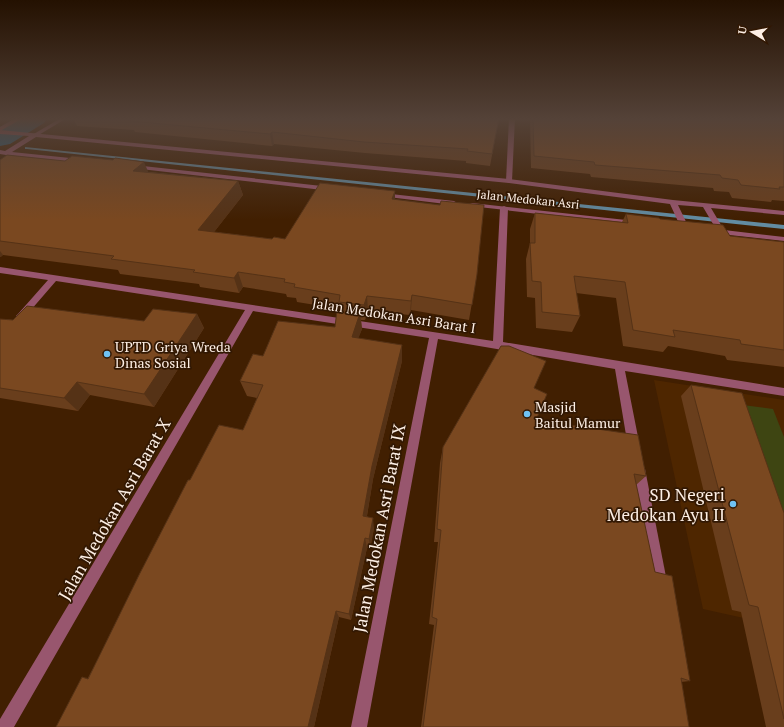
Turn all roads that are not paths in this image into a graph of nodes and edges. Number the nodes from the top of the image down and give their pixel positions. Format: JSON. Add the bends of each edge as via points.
{"nodes":[{"id":1,"x":4,"y":152,"type":"edge"},
{"id":2,"x":208,"y":152,"type":"edge"},
{"id":3,"x":510,"y":152,"type":"edge"},
{"id":4,"x":0,"y":158,"type":"edge"},
{"id":5,"x":86,"y":162,"type":"edge"},
{"id":6,"x":125,"y":166,"type":"edge"},
{"id":7,"x":509,"y":181,"type":"junction"},
{"id":8,"x":338,"y":190,"type":"edge"},
{"id":9,"x":378,"y":194,"type":"edge"},
{"id":10,"x":675,"y":205,"type":"junction"},
{"id":11,"x":707,"y":207,"type":"junction"},
{"id":12,"x":504,"y":208,"type":"junction"},
{"id":13,"x":784,"y":213,"type":"edge"},
{"id":14,"x":646,"y":224,"type":"edge"},
{"id":15,"x":684,"y":227,"type":"edge"},
{"id":16,"x":707,"y":230,"type":"edge"},
{"id":17,"x":720,"y":230,"type":"junction"},
{"id":18,"x":784,"y":239,"type":"edge"},
{"id":19,"x":0,"y":270,"type":"edge"},
{"id":20,"x":54,"y":278,"type":"junction"},
{"id":21,"x":251,"y":307,"type":"junction"},
{"id":22,"x":15,"y":323,"type":"edge"},
{"id":23,"x":434,"y":335,"type":"junction"},
{"id":24,"x":498,"y":345,"type":"junction"},
{"id":25,"x":619,"y":366,"type":"junction"},
{"id":26,"x":784,"y":392,"type":"edge"},
{"id":27,"x":663,"y":602,"type":"edge"},
{"id":28,"x":5,"y":727,"type":"edge"},
{"id":29,"x":359,"y":727,"type":"edge"}],
"edges":[{"from":1,"to":4,"type":"street"},
{"from":1,"to":5,"type":"street"},
{"from":2,"to":7,"type":"street","name":"Jalan Medokan Asri"},
{"from":3,"to":7,"type":"street"},
{"from":6,"to":8,"type":"street"},
{"from":7,"to":10,"type":"street","name":"Jalan Medokan Asri"},
{"from":9,"to":12,"type":"street","name":"Jalan Medokan Asri"},
{"from":10,"to":11,"type":"street","name":"Jalan Medokan Asri"},
{"from":10,"to":15,"type":"street"},
{"from":11,"to":13,"type":"street","name":"Jalan Medokan Asri"},
{"from":11,"to":17,"type":"street"},
{"from":12,"to":14,"type":"street","name":"Jalan Medokan Asri"},
{"from":12,"to":24,"type":"street"},
{"from":16,"to":17,"type":"street"},
{"from":17,"to":18,"type":"street"},
{"from":19,"to":20,"type":"street","name":"Jalan Medokan Asri Barat I"},
{"from":20,"to":21,"type":"street","name":"Jalan Medokan Asri Barat I"},
{"from":20,"to":22,"type":"street"},
{"from":21,"to":23,"type":"street","name":"Jalan Medokan Asri Barat I"},
{"from":21,"to":28,"type":"street","name":"Jalan Medokan Asri Barat X"},
{"from":23,"to":24,"type":"street","name":"Jalan Medokan Asri Barat I"},
{"from":23,"to":29,"type":"street","name":"Jalan Medokan Asri Barat IX"},
{"from":24,"to":25,"type":"street","name":"Jalan Medokan Asri Barat I"},
{"from":25,"to":26,"type":"street","name":"Jalan Medokan Asri Barat I"},
{"from":25,"to":27,"type":"street"}]}
